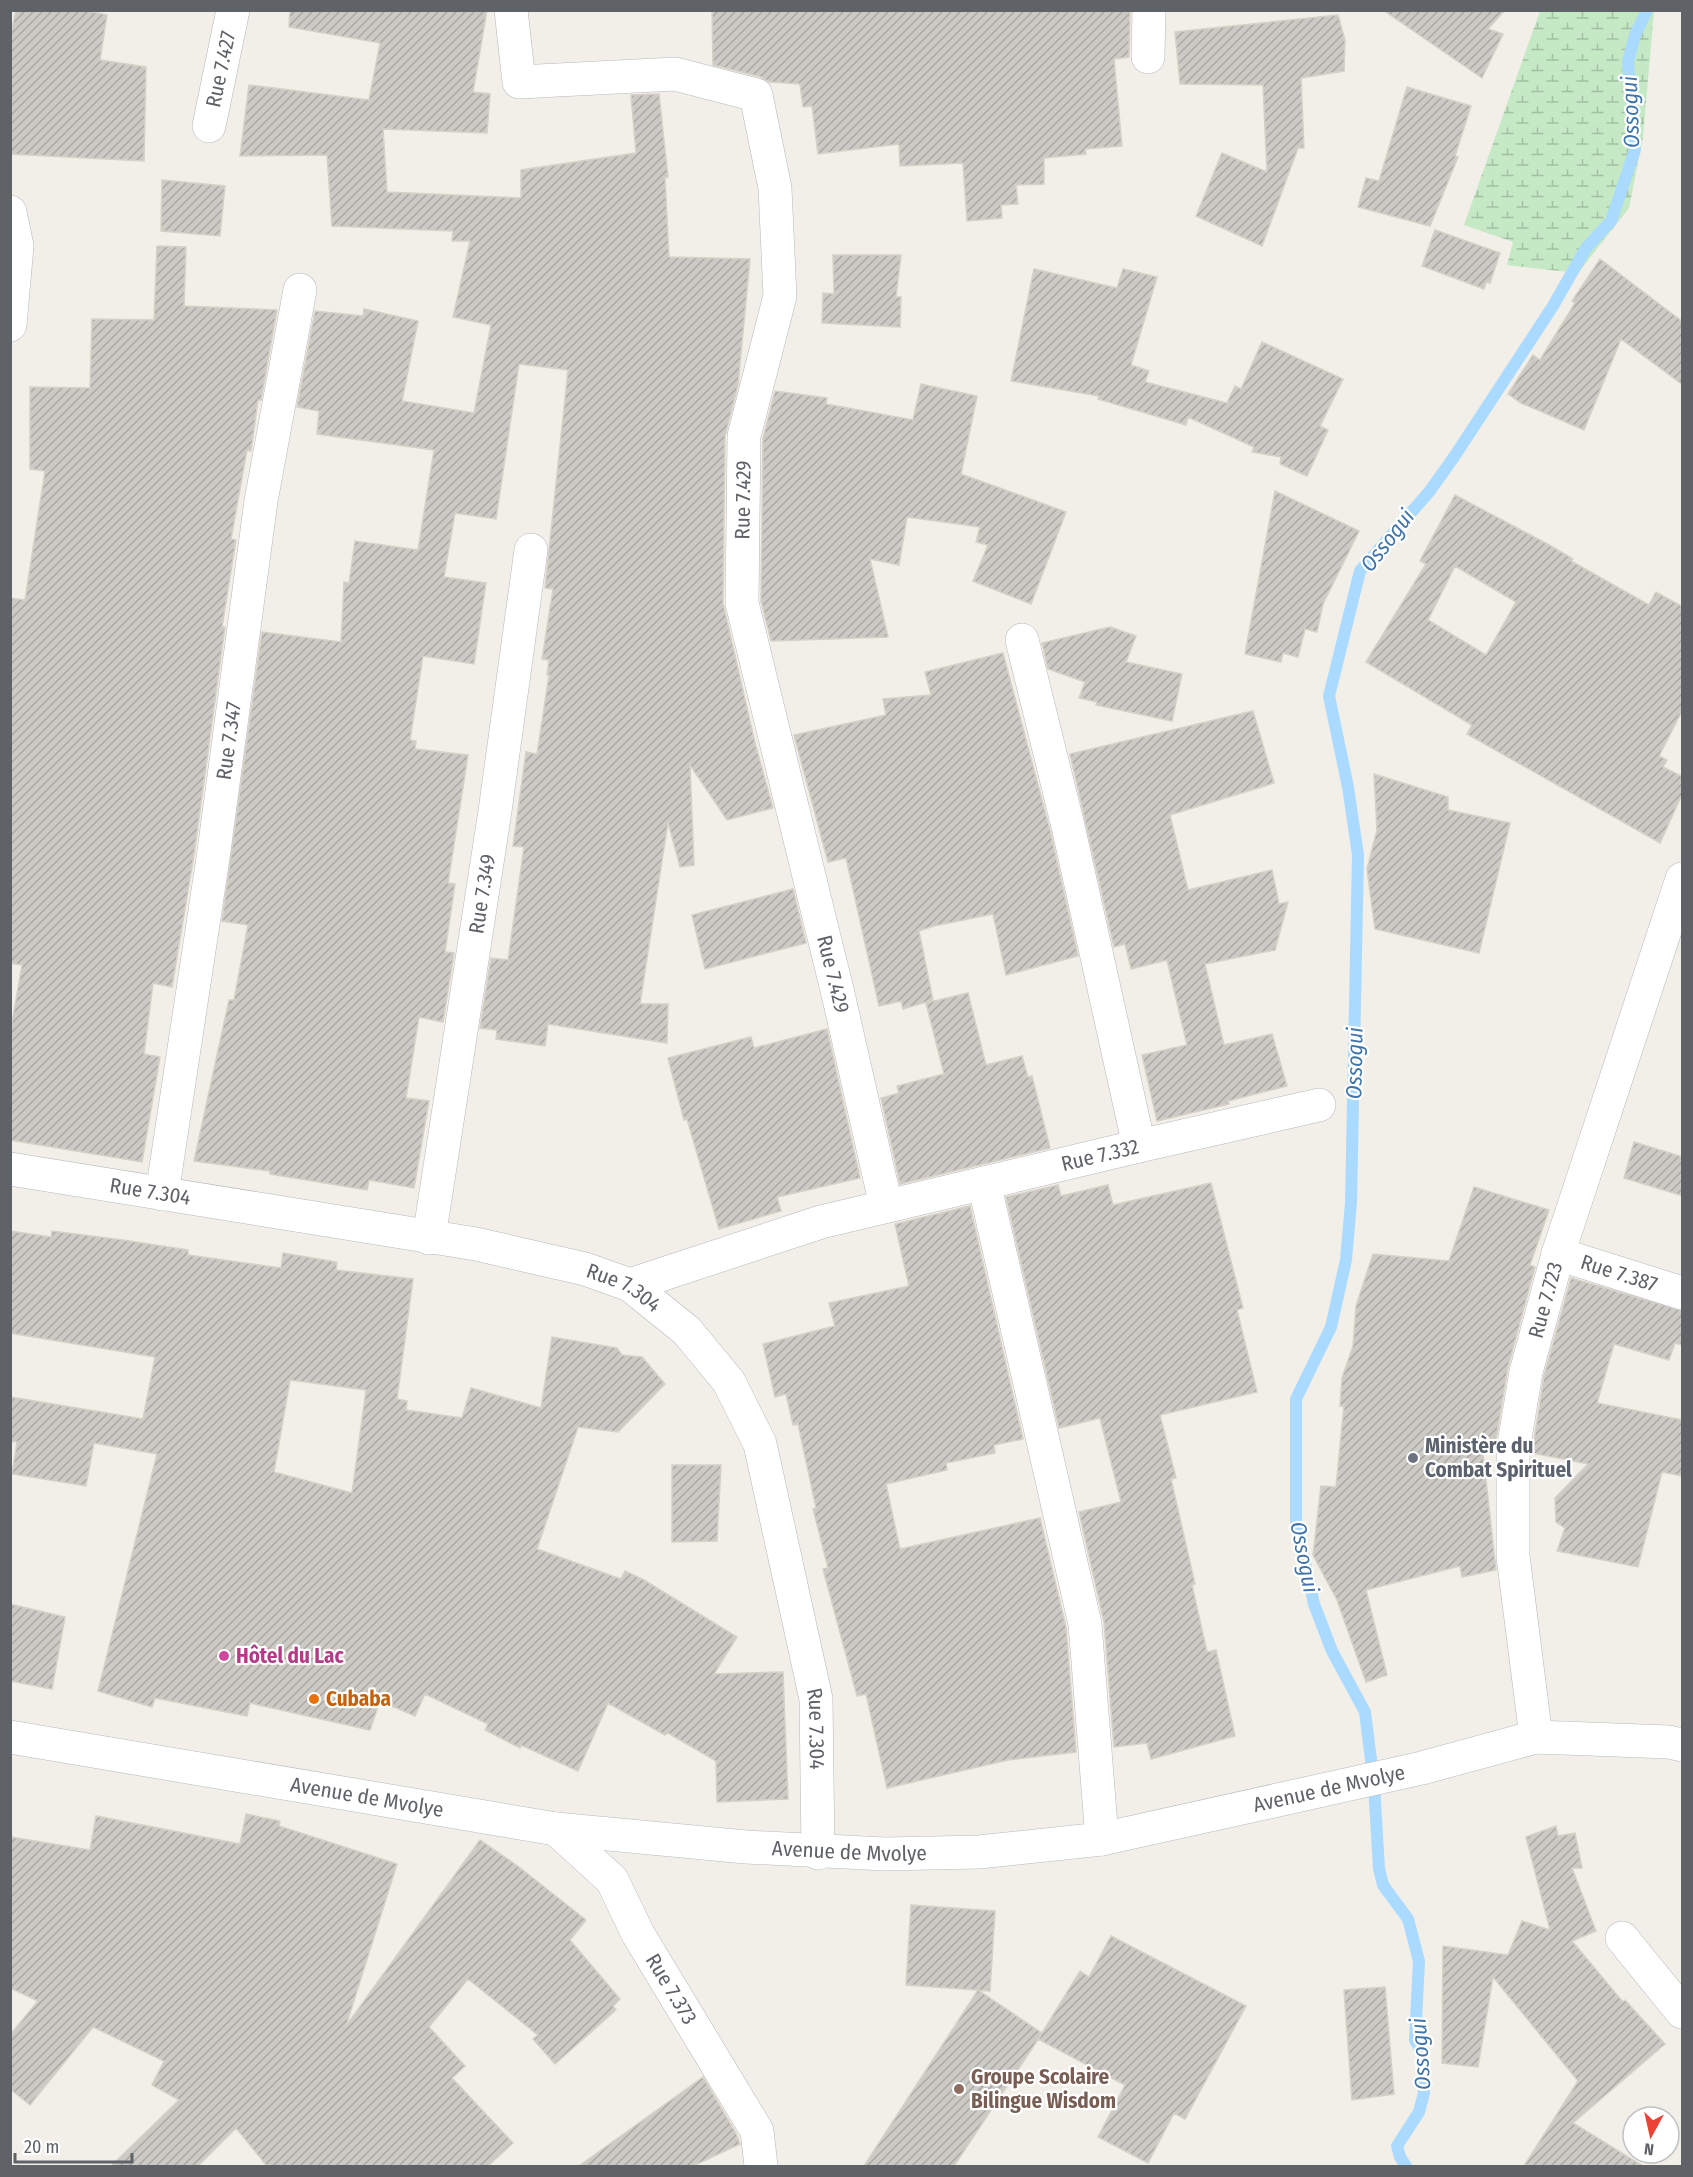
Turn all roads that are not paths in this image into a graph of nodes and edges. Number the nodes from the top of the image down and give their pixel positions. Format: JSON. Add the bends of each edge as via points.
{"nodes":[{"id":1,"x":233,"y":10,"type":"edge"},
{"id":2,"x":512,"y":10,"type":"edge"},
{"id":3,"x":1149,"y":10,"type":"edge"},
{"id":4,"x":1148,"y":57,"type":"dead end"},
{"id":5,"x":209,"y":126,"type":"dead end"},
{"id":6,"x":10,"y":212,"type":"edge"},
{"id":7,"x":300,"y":290,"type":"dead end"},
{"id":8,"x":10,"y":325,"type":"edge"},
{"id":9,"x":531,"y":550,"type":"dead end"},
{"id":10,"x":1022,"y":640,"type":"dead end"},
{"id":11,"x":1683,"y":879,"type":"edge"},
{"id":12,"x":1319,"y":1105,"type":"dead end"},
{"id":13,"x":1139,"y":1146,"type":"junction"},
{"id":14,"x":10,"y":1169,"type":"edge"},
{"id":15,"x":984,"y":1183,"type":"junction"},
{"id":16,"x":162,"y":1194,"type":"junction"},
{"id":17,"x":886,"y":1206,"type":"junction"},
{"id":18,"x":429,"y":1238,"type":"junction"},
{"id":19,"x":1558,"y":1254,"type":"junction"},
{"id":20,"x":630,"y":1285,"type":"junction"},
{"id":21,"x":1683,"y":1293,"type":"edge"},
{"id":22,"x":10,"y":1737,"type":"edge"},
{"id":23,"x":1536,"y":1737,"type":"junction"},
{"id":24,"x":1683,"y":1745,"type":"edge"},
{"id":25,"x":556,"y":1829,"type":"junction"},
{"id":26,"x":1102,"y":1839,"type":"junction"},
{"id":27,"x":818,"y":1853,"type":"junction"},
{"id":28,"x":1622,"y":1938,"type":"dead end"},
{"id":29,"x":1683,"y":2012,"type":"edge"},
{"id":30,"x":762,"y":2165,"type":"edge"}],
"edges":[{"from":1,"to":5,"type":"street","name":"Rue 7.427"},
{"from":2,"to":17,"type":"street","name":"Rue 7.429","via":[[519,82],[675,74],[756,95],[775,188],[780,296],[744,436],[742,603]]},
{"from":3,"to":4,"type":"street"},
{"from":6,"to":8,"type":"street","via":[[17,246]]},
{"from":7,"to":16,"type":"street","name":"Rue 7.347","via":[[261,501]]},
{"from":9,"to":18,"type":"street","name":"Rue 7.349"},
{"from":10,"to":13,"type":"street","name":"Rue 7.332"},
{"from":11,"to":19,"type":"street","name":"Rue 7.723"},
{"from":12,"to":13,"type":"street"},
{"from":13,"to":15,"type":"street","name":"Rue 7.332"},
{"from":14,"to":16,"type":"street","name":"Rue 7.304"},
{"from":15,"to":17,"type":"street","name":"Rue 7.332"},
{"from":15,"to":26,"type":"street","via":[[1085,1624]]},
{"from":16,"to":18,"type":"street","name":"Rue 7.304"},
{"from":17,"to":20,"type":"street","name":"Rue 7.332","via":[[820,1222]]},
{"from":18,"to":20,"type":"street","name":"Rue 7.304","via":[[538,1257]]},
{"from":19,"to":21,"type":"street","name":"Rue 7.387"},
{"from":19,"to":23,"type":"street","name":"Rue 7.723","via":[[1526,1372],[1514,1450],[1513,1556]]},
{"from":20,"to":27,"type":"street","name":"Rue 7.304","via":[[687,1331],[729,1382],[760,1444],[816,1699]]},
{"from":22,"to":25,"type":"street","name":"Avenue de Mvolye"},
{"from":23,"to":24,"type":"street","name":"Avenue de Mvolye"},
{"from":23,"to":26,"type":"street","name":"Avenue de Mvolye","via":[[1422,1768]]},
{"from":25,"to":27,"type":"street","name":"Avenue de Mvolye"},
{"from":25,"to":30,"type":"street","name":"Rue 7.373","via":[[612,1880],[638,1934],[757,2131]]},
{"from":26,"to":27,"type":"street","name":"Avenue de Mvolye","via":[[979,1852]]},
{"from":28,"to":29,"type":"street"}]}
